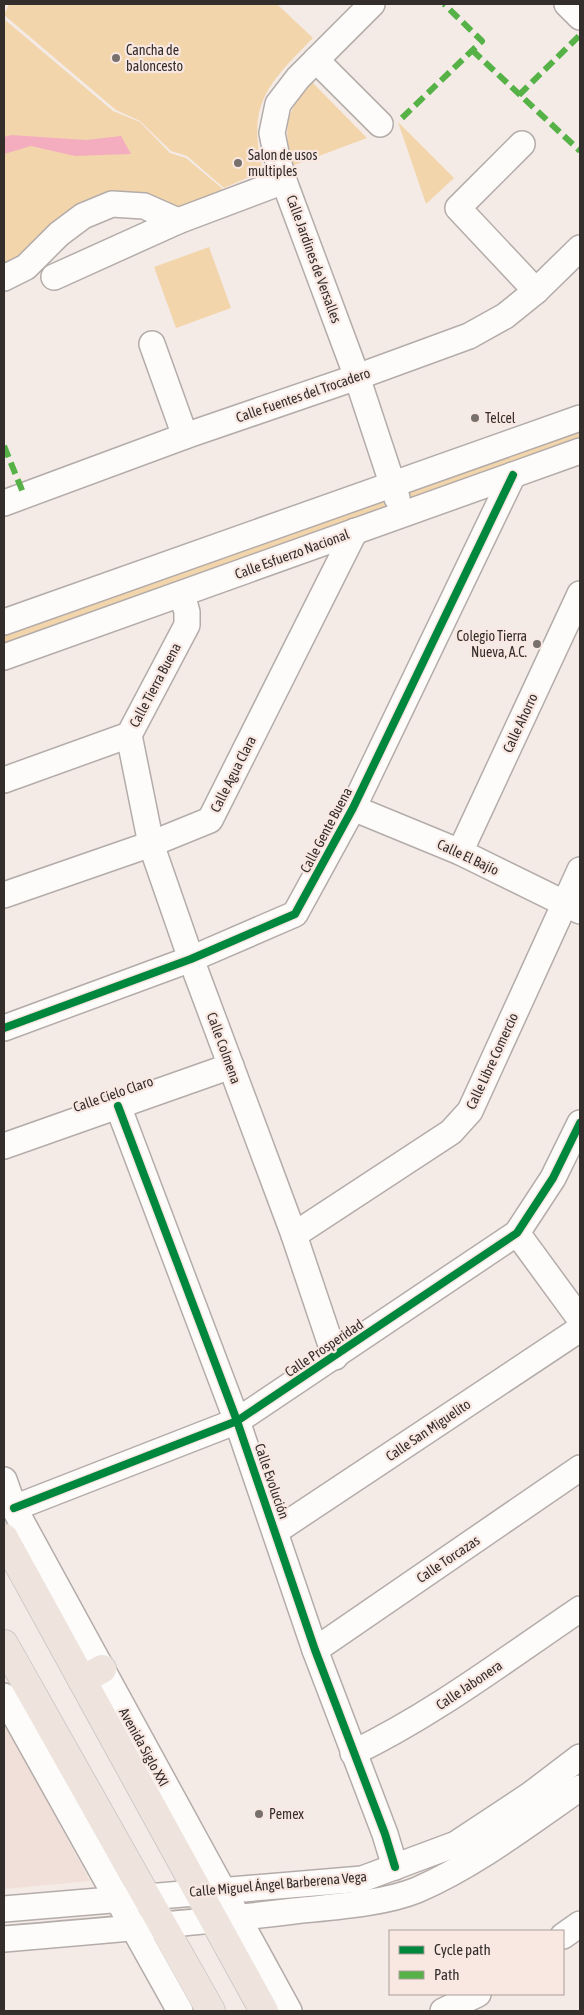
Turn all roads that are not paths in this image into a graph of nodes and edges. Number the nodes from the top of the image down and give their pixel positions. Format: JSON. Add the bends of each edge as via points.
{"nodes":[{"id":1,"x":372,"y":4,"type":"edge"},
{"id":2,"x":567,"y":4,"type":"edge"},
{"id":3,"x":580,"y":17,"type":"edge"},
{"id":4,"x":316,"y":60,"type":"junction"},
{"id":5,"x":380,"y":124,"type":"dead end"},
{"id":6,"x":522,"y":144,"type":"dead end"},
{"id":7,"x":284,"y":181,"type":"junction"},
{"id":8,"x":178,"y":221,"type":"junction"},
{"id":9,"x":580,"y":248,"type":"edge"},
{"id":10,"x":54,"y":277,"type":"dead end"},
{"id":11,"x":4,"y":278,"type":"edge"},
{"id":12,"x":536,"y":291,"type":"junction"},
{"id":13,"x":152,"y":344,"type":"dead end"},
{"id":14,"x":358,"y":377,"type":"junction"},
{"id":15,"x":580,"y":418,"type":"edge"},
{"id":16,"x":185,"y":436,"type":"junction"},
{"id":17,"x":580,"y":451,"type":"edge"},
{"id":18,"x":513,"y":475,"type":"junction"},
{"id":19,"x":392,"y":484,"type":"junction"},
{"id":20,"x":4,"y":502,"type":"edge"},
{"id":21,"x":403,"y":514,"type":"junction"},
{"id":22,"x":355,"y":532,"type":"junction"},
{"id":23,"x":182,"y":594,"type":"junction"},
{"id":24,"x":580,"y":594,"type":"edge"},
{"id":25,"x":4,"y":622,"type":"edge"},
{"id":26,"x":4,"y":657,"type":"edge"},
{"id":27,"x":129,"y":735,"type":"junction"},
{"id":28,"x":4,"y":780,"type":"edge"},
{"id":29,"x":353,"y":808,"type":"junction"},
{"id":30,"x":151,"y":844,"type":"junction"},
{"id":31,"x":460,"y":852,"type":"junction"},
{"id":32,"x":580,"y":870,"type":"edge"},
{"id":33,"x":4,"y":895,"type":"edge"},
{"id":34,"x":572,"y":907,"type":"edge"},
{"id":35,"x":191,"y":959,"type":"junction"},
{"id":36,"x":4,"y":1028,"type":"edge"},
{"id":37,"x":231,"y":1066,"type":"junction"},
{"id":38,"x":118,"y":1106,"type":"junction"},
{"id":39,"x":580,"y":1123,"type":"edge"},
{"id":40,"x":4,"y":1146,"type":"edge"},
{"id":41,"x":517,"y":1233,"type":"junction"},
{"id":42,"x":294,"y":1235,"type":"junction"},
{"id":43,"x":580,"y":1318,"type":"edge"},
{"id":44,"x":580,"y":1329,"type":"edge"},
{"id":45,"x":335,"y":1357,"type":"junction"},
{"id":46,"x":237,"y":1421,"type":"junction"},
{"id":47,"x":580,"y":1468,"type":"edge"},
{"id":48,"x":4,"y":1480,"type":"edge"},
{"id":49,"x":14,"y":1508,"type":"junction"},
{"id":50,"x":276,"y":1531,"type":"junction"},
{"id":51,"x":4,"y":1538,"type":"edge"},
{"id":52,"x":580,"y":1609,"type":"edge"},
{"id":53,"x":4,"y":1644,"type":"edge"},
{"id":54,"x":315,"y":1650,"type":"junction"},
{"id":55,"x":92,"y":1675,"type":"junction"},
{"id":56,"x":4,"y":1696,"type":"edge"},
{"id":57,"x":353,"y":1754,"type":"junction"},
{"id":58,"x":580,"y":1757,"type":"edge"},
{"id":59,"x":580,"y":1788,"type":"edge"},
{"id":60,"x":395,"y":1867,"type":"junction"},
{"id":61,"x":210,"y":1890,"type":"junction"},
{"id":62,"x":147,"y":1898,"type":"junction"},
{"id":63,"x":117,"y":1900,"type":"junction"},
{"id":64,"x":4,"y":1908,"type":"edge"},
{"id":65,"x":227,"y":1919,"type":"junction"},
{"id":66,"x":580,"y":1924,"type":"edge"},
{"id":67,"x":164,"y":1926,"type":"junction"},
{"id":68,"x":134,"y":1929,"type":"junction"},
{"id":69,"x":564,"y":1935,"type":"edge"},
{"id":70,"x":4,"y":1939,"type":"edge"},
{"id":71,"x":476,"y":1995,"type":"edge"},
{"id":72,"x":180,"y":2011,"type":"edge"},
{"id":73,"x":211,"y":2011,"type":"edge"},
{"id":74,"x":264,"y":2011,"type":"edge"},
{"id":75,"x":289,"y":2011,"type":"edge"},
{"id":76,"x":443,"y":2011,"type":"edge"}],
"edges":[{"from":1,"to":4,"type":"street","name":"Calle Jardines de Versalles"},
{"from":2,"to":3,"type":"street"},
{"from":4,"to":5,"type":"street"},
{"from":4,"to":7,"type":"street","name":"Calle Jardines de Versalles","via":[[278,104],[272,133]]},
{"from":6,"to":12,"type":"street","via":[[458,208]]},
{"from":7,"to":8,"type":"street"},
{"from":7,"to":14,"type":"street","name":"Calle Jardines de Versalles"},
{"from":8,"to":10,"type":"street"},
{"from":8,"to":11,"type":"street","via":[[144,206],[112,204],[83,216],[59,234],[26,267]]},
{"from":9,"to":12,"type":"street","name":"Calle Fuentes del Trocadero"},
{"from":12,"to":14,"type":"street","name":"Calle Fuentes del Trocadero","via":[[505,316],[469,336]]},
{"from":13,"to":16,"type":"street"},
{"from":14,"to":16,"type":"street","name":"Calle Fuentes del Trocadero"},
{"from":14,"to":19,"type":"street","name":"Calle Jardines de Versalles"},
{"from":15,"to":19,"type":"street"},
{"from":16,"to":20,"type":"street","name":"Calle Fuentes del Trocadero"},
{"from":17,"to":18,"type":"street","name":"Calle Esfuerzo Nacional"},
{"from":18,"to":21,"type":"street","name":"Calle Esfuerzo Nacional"},
{"from":18,"to":29,"type":"street","name":"Calle Gente Buena"},
{"from":19,"to":21,"type":"street","name":"Calle Jardines de Versalles"},
{"from":19,"to":25,"type":"street"},
{"from":21,"to":22,"type":"street","name":"Calle Esfuerzo Nacional"},
{"from":22,"to":23,"type":"street","name":"Calle Esfuerzo Nacional"},
{"from":22,"to":30,"type":"street","name":"Calle Agua Clara","via":[[210,820]]},
{"from":23,"to":26,"type":"street","name":"Calle Esfuerzo Nacional"},
{"from":23,"to":27,"type":"street","name":"Calle Tierra Buena","via":[[187,625]]},
{"from":24,"to":31,"type":"street","name":"Calle Ahorro"},
{"from":27,"to":28,"type":"street","name":"Calle Tierra Buena"},
{"from":27,"to":30,"type":"street","name":"Calle Colmena"},
{"from":29,"to":31,"type":"street","name":"Calle El Bajío"},
{"from":29,"to":35,"type":"street","name":"Calle Gente Buena","via":[[295,914]]},
{"from":30,"to":33,"type":"street","name":"Calle Agua Clara"},
{"from":30,"to":35,"type":"street","name":"Calle Colmena"},
{"from":31,"to":34,"type":"street","name":"Calle El Bajío"},
{"from":32,"to":34,"type":"street","name":"Calle Libre Comercio"},
{"from":34,"to":42,"type":"street","name":"Calle Libre Comercio","via":[[470,1111],[451,1132]]},
{"from":35,"to":36,"type":"street","name":"Calle Gente Buena"},
{"from":35,"to":37,"type":"street","name":"Calle Colmena"},
{"from":37,"to":38,"type":"street","name":"Calle Cielo Claro"},
{"from":37,"to":42,"type":"street","name":"Calle Colmena"},
{"from":38,"to":40,"type":"street","name":"Calle Cielo Claro"},
{"from":38,"to":46,"type":"street","name":"Calle Evolución"},
{"from":39,"to":41,"type":"street","name":"Calle Prosperidad","via":[[553,1178]]},
{"from":41,"to":43,"type":"street"},
{"from":41,"to":45,"type":"street","name":"Calle Prosperidad"},
{"from":42,"to":45,"type":"street","name":"Calle Colmena"},
{"from":44,"to":50,"type":"street","name":"Calle San Miguelito"},
{"from":45,"to":46,"type":"street","name":"Calle Prosperidad"},
{"from":46,"to":49,"type":"street","name":"Calle Prosperidad"},
{"from":46,"to":50,"type":"street","name":"Calle Evolución"},
{"from":47,"to":54,"type":"street","name":"Calle Torcazas"},
{"from":48,"to":49,"type":"street","name":"Avenida Siglo XXI"},
{"from":49,"to":55,"type":"street","name":"Avenida Siglo XXI"},
{"from":50,"to":54,"type":"street","name":"Calle Evolución"},
{"from":51,"to":55,"type":"highway","name":"Avenida Siglo XXI"},
{"from":52,"to":57,"type":"street","name":"Calle Jabonera","via":[[421,1717]]},
{"from":53,"to":62,"type":"highway"},
{"from":54,"to":57,"type":"street","name":"Calle Evolución"},
{"from":55,"to":61,"type":"highway","name":"Avenida Siglo XXI"},
{"from":56,"to":63,"type":"street"},
{"from":57,"to":60,"type":"street","name":"Calle Evolución"},
{"from":58,"to":60,"type":"street","name":"Calle Miguel Ángel Barberena Vega","via":[[456,1844]]},
{"from":59,"to":65,"type":"street","name":"Calle Miguel Ángel Barberena Vega","via":[[465,1865],[415,1890],[369,1902]]},
{"from":60,"to":61,"type":"street","name":"Calle Miguel Ángel Barberena Vega","via":[[362,1879]]},
{"from":61,"to":62,"type":"street","name":"Calle Miguel Ángel Barberena Vega"},
{"from":61,"to":65,"type":"highway","name":"Avenida Siglo XXI"},
{"from":62,"to":63,"type":"street","name":"Calle Miguel Ángel Barberena Vega"},
{"from":62,"to":67,"type":"highway"},
{"from":63,"to":64,"type":"street","name":"Calle Miguel Ángel Barberena Vega"},
{"from":63,"to":68,"type":"street"},
{"from":65,"to":67,"type":"street","name":"Calle Miguel Ángel Barberena Vega"},
{"from":65,"to":74,"type":"highway","name":"Avenida Siglo XXI"},
{"from":65,"to":75,"type":"street","name":"Avenida Siglo XXI"},
{"from":66,"to":69,"type":"street"},
{"from":67,"to":68,"type":"street","name":"Calle Miguel Ángel Barberena Vega"},
{"from":67,"to":73,"type":"highway"},
{"from":68,"to":70,"type":"street","name":"Calle Miguel Ángel Barberena Vega"},
{"from":68,"to":72,"type":"street"},
{"from":71,"to":76,"type":"street"}]}
